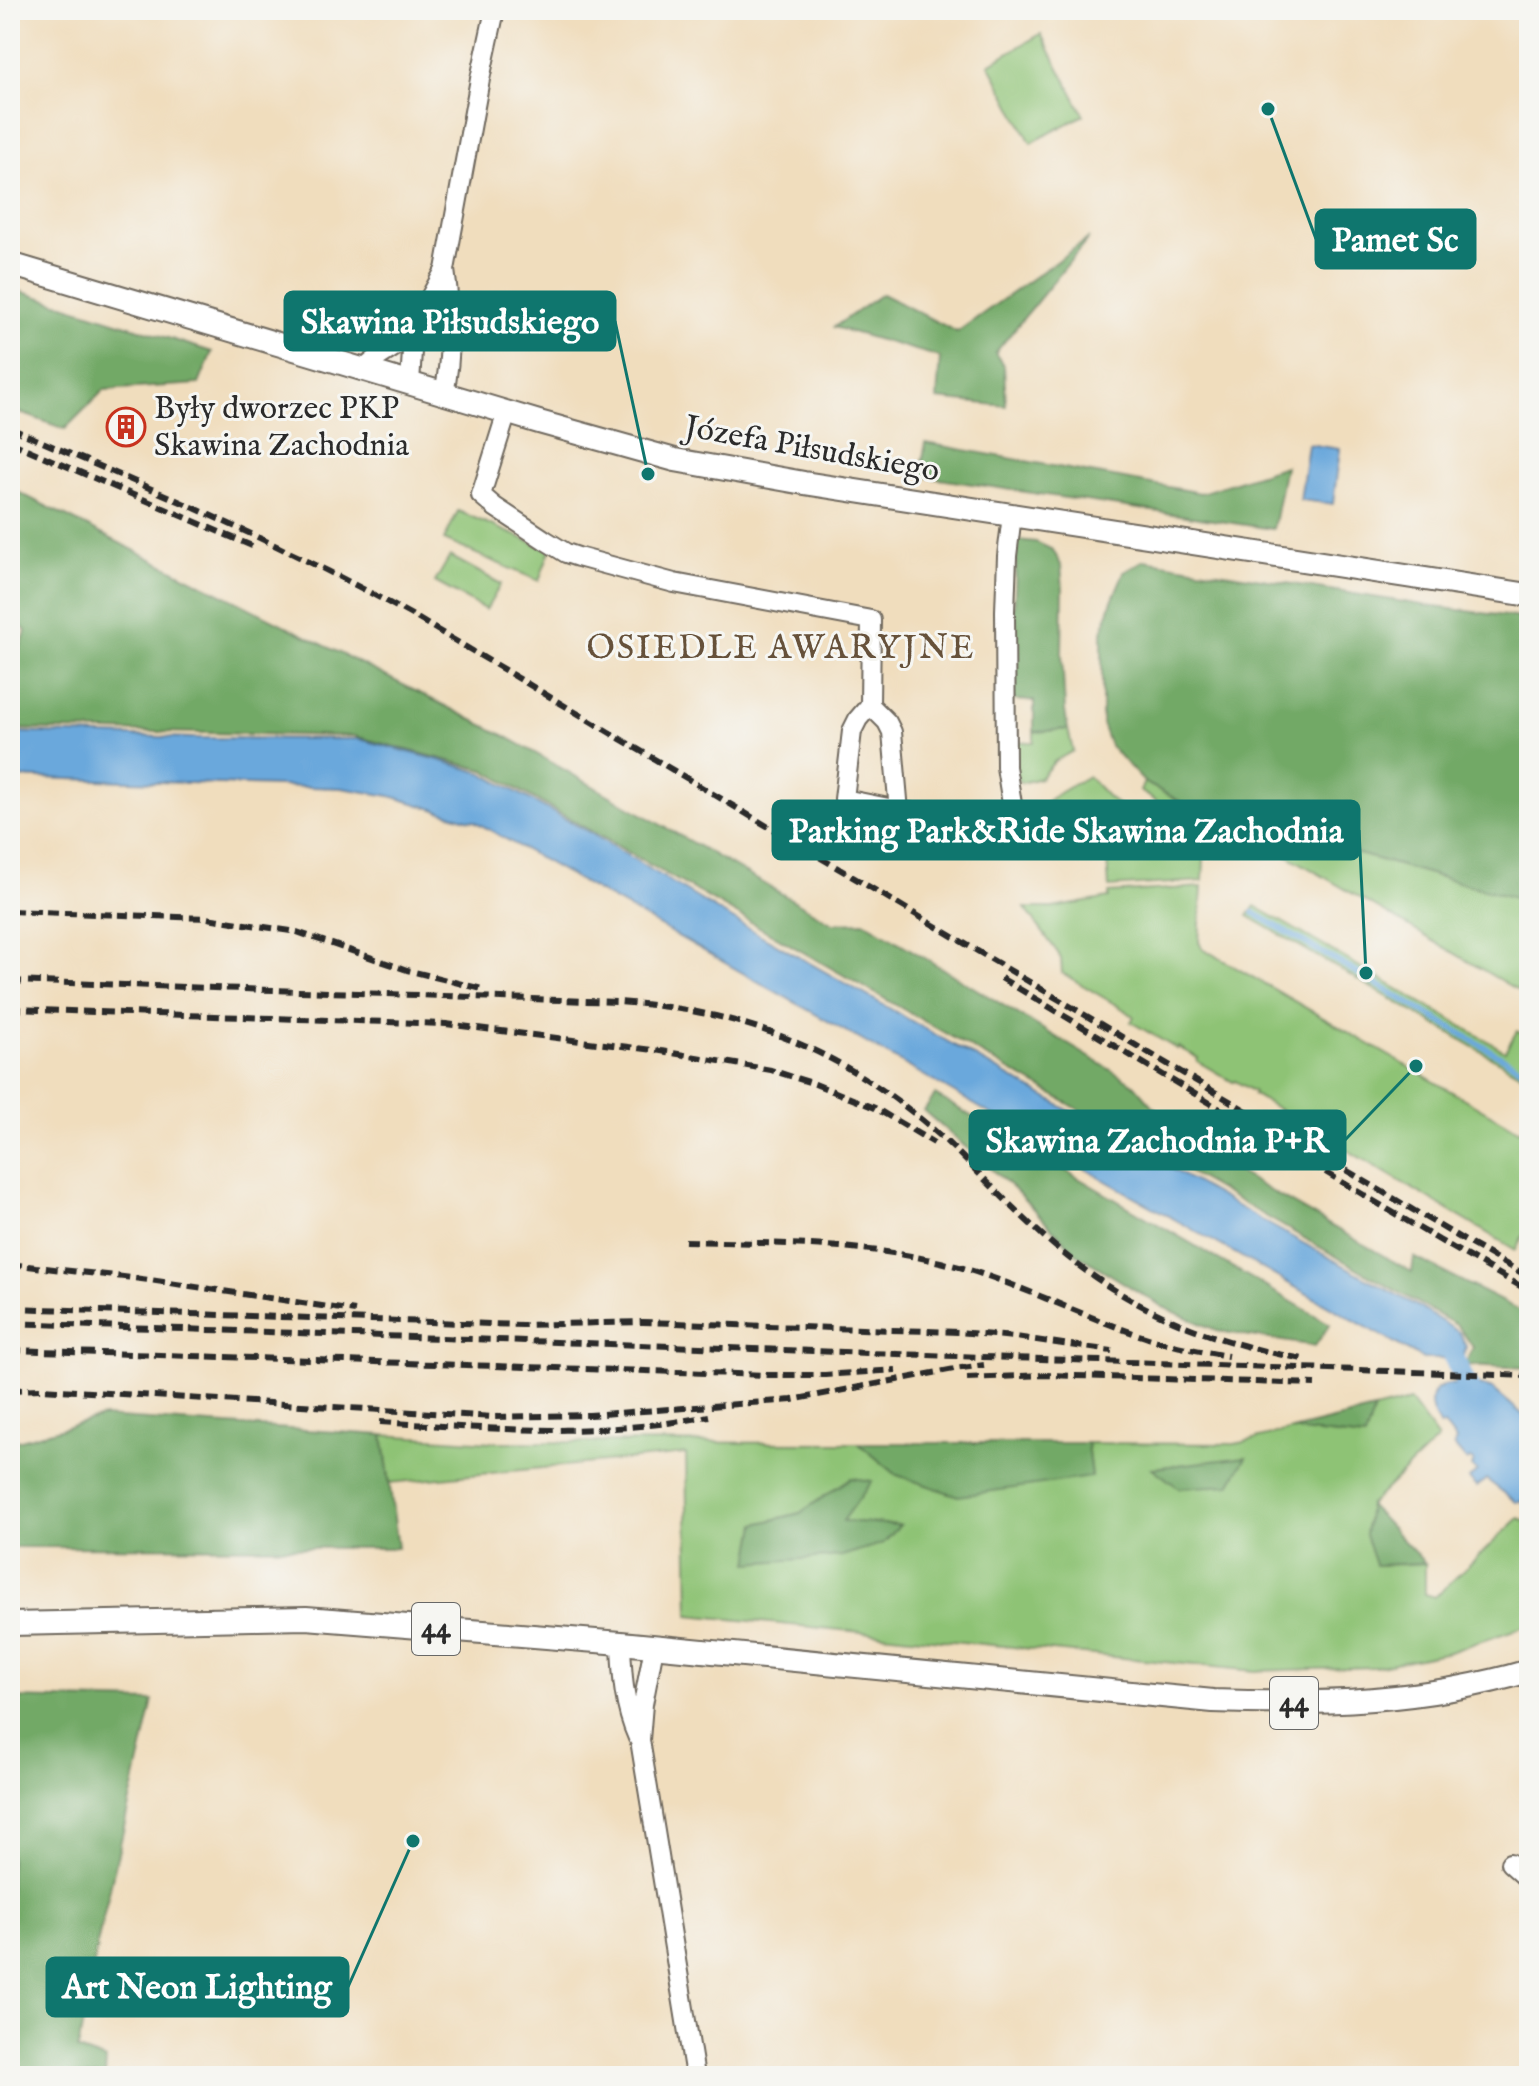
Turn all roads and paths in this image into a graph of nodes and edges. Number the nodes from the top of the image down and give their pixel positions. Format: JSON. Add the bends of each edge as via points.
{"nodes":[{"id":1,"x":495,"y":10,"type":"edge"},
{"id":2,"x":10,"y":264,"type":"edge"},
{"id":3,"x":445,"y":270,"type":"junction"},
{"id":4,"x":413,"y":335,"type":"junction"},
{"id":5,"x":364,"y":369,"type":"junction"},
{"id":6,"x":410,"y":383,"type":"junction"},
{"id":7,"x":444,"y":393,"type":"junction"},
{"id":8,"x":507,"y":412,"type":"junction"},
{"id":9,"x":1012,"y":515,"type":"junction"},
{"id":10,"x":1529,"y":595,"type":"edge"},
{"id":11,"x":870,"y":705,"type":"junction"},
{"id":12,"x":899,"y":811,"type":"junction"},
{"id":13,"x":10,"y":1624,"type":"edge"},
{"id":14,"x":621,"y":1643,"type":"junction"},
{"id":15,"x":654,"y":1647,"type":"junction"},
{"id":16,"x":1529,"y":1671,"type":"edge"},
{"id":17,"x":640,"y":1740,"type":"junction"},
{"id":18,"x":1510,"y":1863,"type":"dead end"},
{"id":19,"x":1529,"y":1880,"type":"edge"},
{"id":20,"x":695,"y":2076,"type":"edge"}],
"edges":[{"from":1,"to":3,"type":"street"},
{"from":2,"to":5,"type":"main road","name":"Józefa Piłsudskiego"},
{"from":3,"to":4,"type":"street"},
{"from":3,"to":7,"type":"street","via":[[451,336]]},
{"from":4,"to":5,"type":"street"},
{"from":4,"to":6,"type":"street"},
{"from":5,"to":6,"type":"main road","name":"Józefa Piłsudskiego"},
{"from":6,"to":7,"type":"main road","name":"Józefa Piłsudskiego"},
{"from":7,"to":8,"type":"main road","name":"Józefa Piłsudskiego"},
{"from":8,"to":9,"type":"main road","name":"Józefa Piłsudskiego","via":[[705,466]]},
{"from":8,"to":11,"type":"street","via":[[481,495],[495,507],[578,557],[674,583],[871,620]]},
{"from":9,"to":10,"type":"main road","name":"Józefa Piłsudskiego"},
{"from":9,"to":12,"type":"street","via":[[1005,611],[1006,767],[1017,834]]},
{"from":11,"to":12,"type":"street","via":[[892,732]]},
{"from":11,"to":12,"type":"street","via":[[852,731],[844,799]]},
{"from":13,"to":14,"type":"main road","number":"44","via":[[306,1618]]},
{"from":14,"to":15,"type":"main road","number":"44"},
{"from":14,"to":17,"type":"street","via":[[625,1701]]},
{"from":15,"to":16,"type":"main road","number":"44","via":[[1213,1701],[1285,1703],[1425,1694]]},
{"from":15,"to":17,"type":"street"},
{"from":17,"to":20,"type":"street"},
{"from":18,"to":19,"type":"street"}]}
